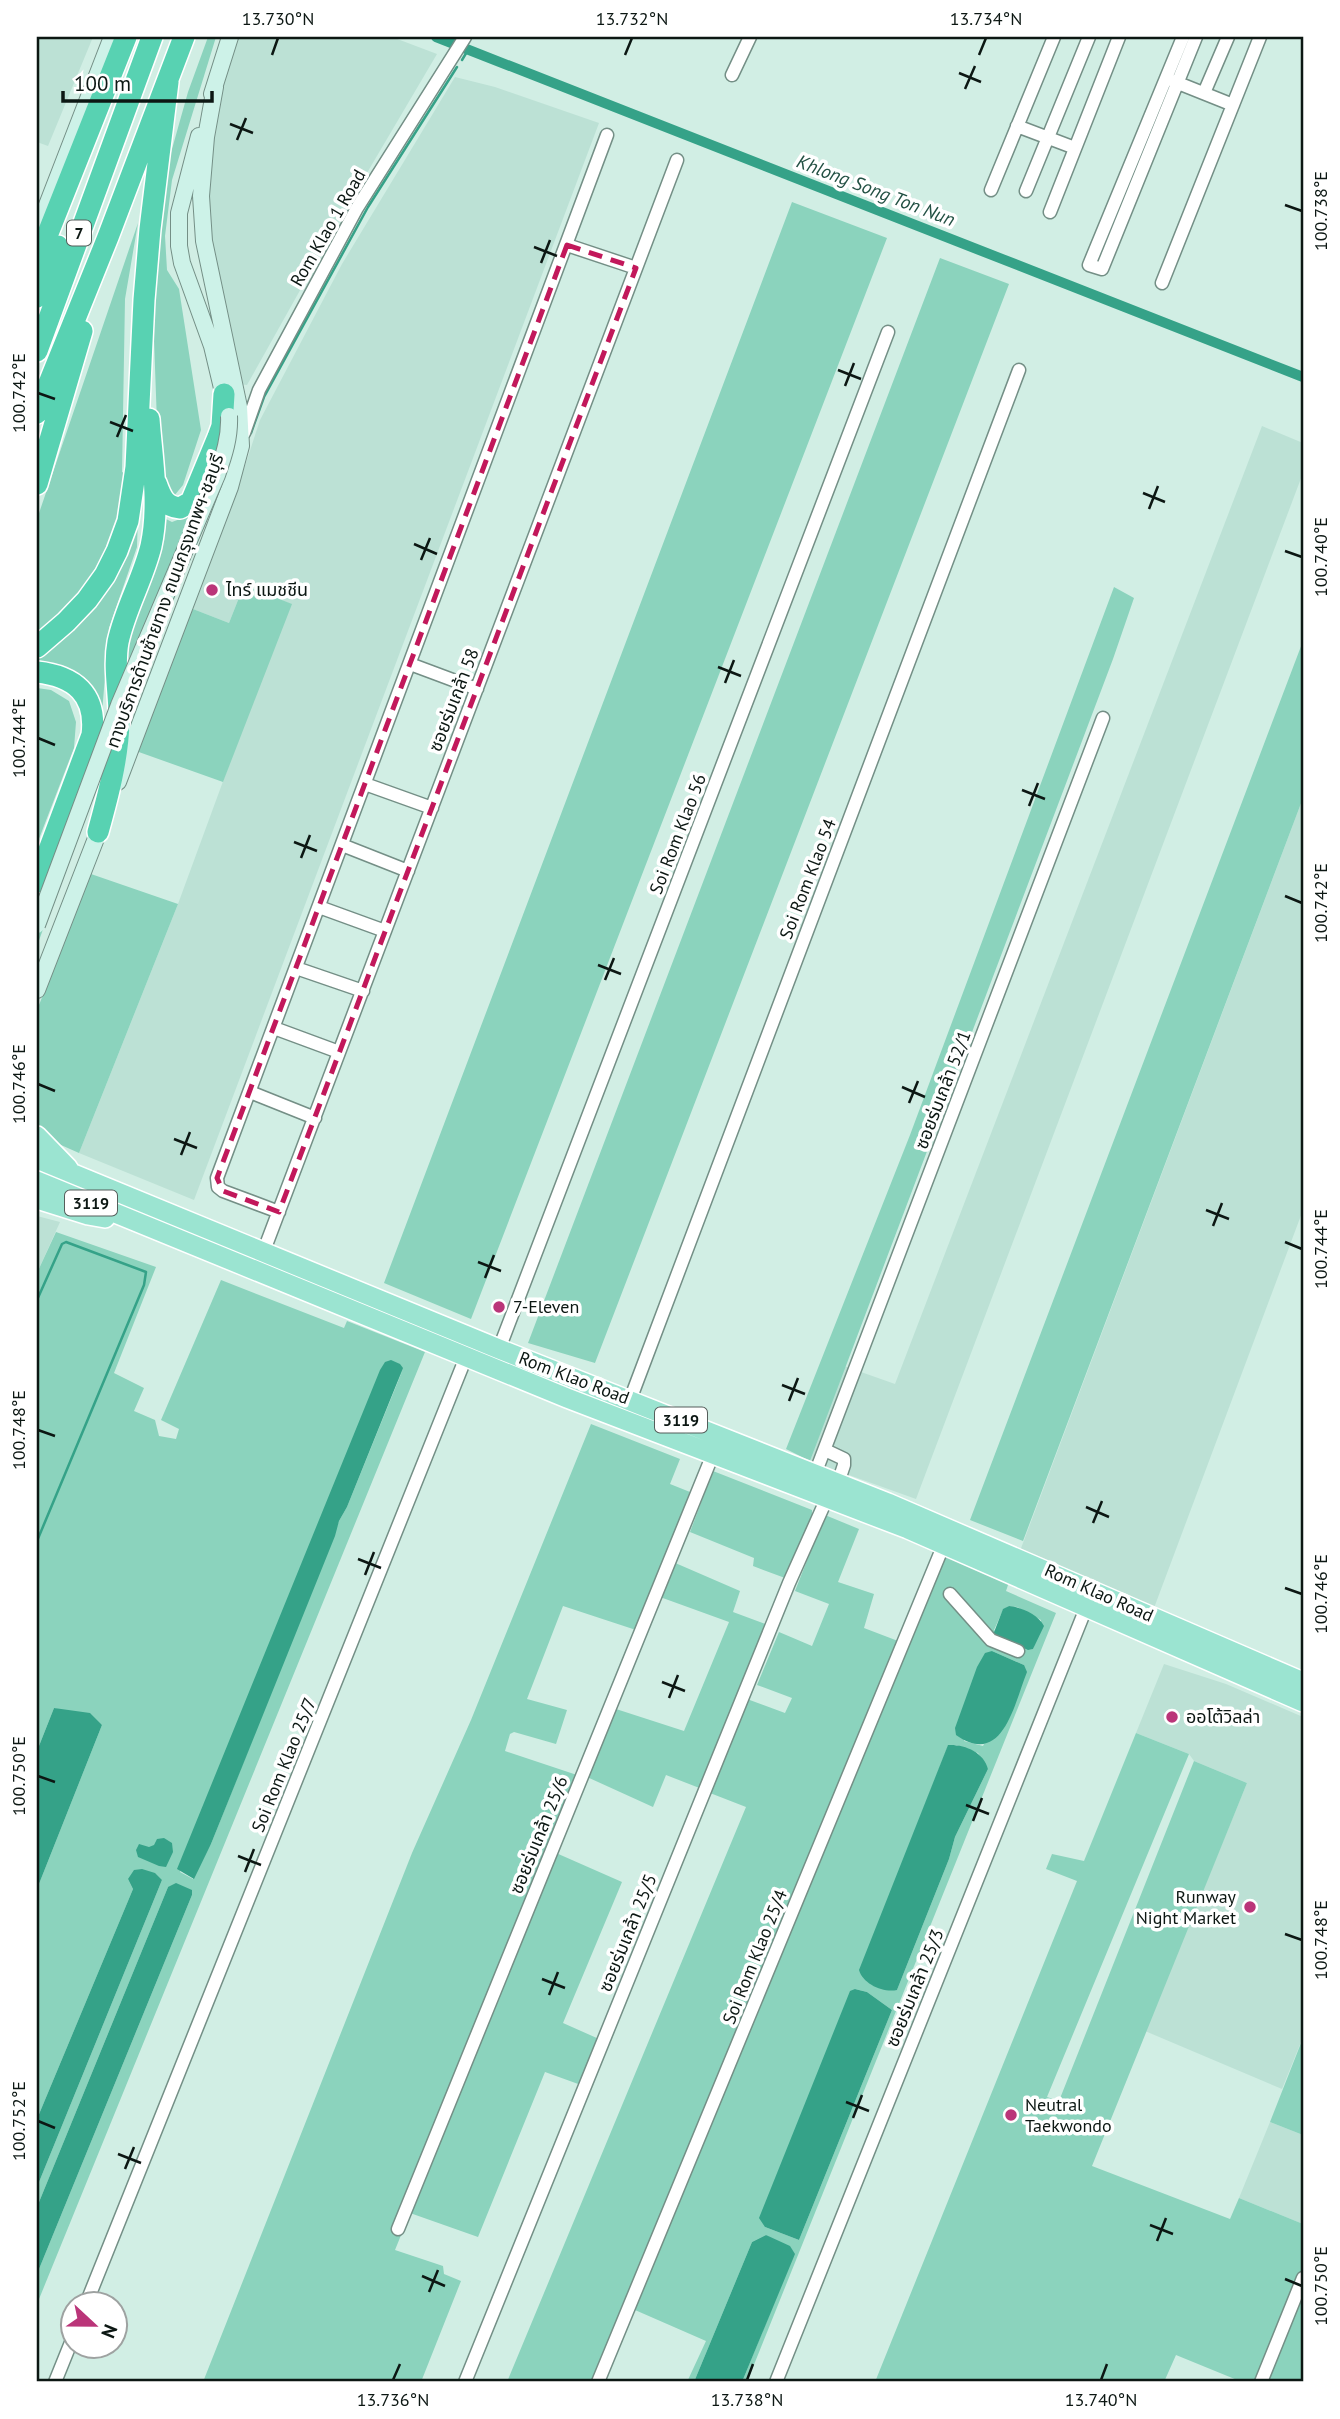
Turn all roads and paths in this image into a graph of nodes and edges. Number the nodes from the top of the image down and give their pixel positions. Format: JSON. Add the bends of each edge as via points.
{"nodes":[{"id":1,"x":112,"y":37,"type":"edge"},
{"id":2,"x":127,"y":37,"type":"edge"},
{"id":3,"x":152,"y":37,"type":"edge"},
{"id":4,"x":184,"y":37,"type":"edge"},
{"id":5,"x":230,"y":37,"type":"edge"},
{"id":6,"x":465,"y":37,"type":"edge"},
{"id":7,"x":750,"y":37,"type":"edge"},
{"id":8,"x":1054,"y":37,"type":"edge"},
{"id":9,"x":1089,"y":37,"type":"edge"},
{"id":10,"x":1119,"y":37,"type":"edge"},
{"id":11,"x":1183,"y":37,"type":"edge"},
{"id":12,"x":1196,"y":37,"type":"edge"},
{"id":13,"x":1228,"y":37,"type":"edge"},
{"id":14,"x":1260,"y":37,"type":"edge"},
{"id":15,"x":732,"y":75,"type":"dead end"},
{"id":16,"x":1172,"y":80,"type":"junction"},
{"id":17,"x":168,"y":82,"type":"junction"},
{"id":18,"x":215,"y":87,"type":"junction"},
{"id":19,"x":1204,"y":93,"type":"junction"},
{"id":20,"x":1233,"y":105,"type":"junction"},
{"id":21,"x":122,"y":116,"type":"junction"},
{"id":22,"x":1017,"y":125,"type":"junction"},
{"id":23,"x":607,"y":135,"type":"dead end"},
{"id":24,"x":1048,"y":137,"type":"junction"},
{"id":25,"x":1075,"y":148,"type":"junction"},
{"id":26,"x":677,"y":160,"type":"dead end"},
{"id":27,"x":991,"y":190,"type":"dead end"},
{"id":28,"x":1026,"y":191,"type":"dead end"},
{"id":29,"x":1050,"y":212,"type":"dead end"},
{"id":30,"x":37,"y":231,"type":"edge"},
{"id":31,"x":108,"y":237,"type":"junction"},
{"id":32,"x":566,"y":245,"type":"junction"},
{"id":33,"x":37,"y":261,"type":"edge"},
{"id":34,"x":209,"y":268,"type":"junction"},
{"id":35,"x":636,"y":268,"type":"junction"},
{"id":36,"x":187,"y":276,"type":"junction"},
{"id":37,"x":1162,"y":283,"type":"dead end"},
{"id":38,"x":37,"y":297,"type":"edge"},
{"id":39,"x":888,"y":332,"type":"dead end"},
{"id":40,"x":37,"y":351,"type":"edge"},
{"id":41,"x":142,"y":368,"type":"junction"},
{"id":42,"x":1019,"y":370,"type":"dead end"},
{"id":43,"x":229,"y":390,"type":"junction"},
{"id":44,"x":259,"y":390,"type":"junction"},
{"id":45,"x":37,"y":413,"type":"edge"},
{"id":46,"x":241,"y":446,"type":"junction"},
{"id":47,"x":154,"y":478,"type":"junction"},
{"id":48,"x":37,"y":484,"type":"edge"},
{"id":49,"x":37,"y":647,"type":"edge"},
{"id":50,"x":410,"y":664,"type":"junction"},
{"id":51,"x":37,"y":672,"type":"edge"},
{"id":52,"x":477,"y":689,"type":"junction"},
{"id":53,"x":1103,"y":718,"type":"dead end"},
{"id":54,"x":365,"y":784,"type":"junction"},
{"id":55,"x":432,"y":808,"type":"junction"},
{"id":56,"x":98,"y":832,"type":"junction"},
{"id":57,"x":342,"y":845,"type":"junction"},
{"id":58,"x":408,"y":871,"type":"junction"},
{"id":59,"x":37,"y":883,"type":"edge"},
{"id":60,"x":319,"y":907,"type":"junction"},
{"id":61,"x":37,"y":925,"type":"edge"},
{"id":62,"x":385,"y":931,"type":"junction"},
{"id":63,"x":296,"y":968,"type":"junction"},
{"id":64,"x":37,"y":990,"type":"edge"},
{"id":65,"x":363,"y":991,"type":"junction"},
{"id":66,"x":274,"y":1028,"type":"junction"},
{"id":67,"x":339,"y":1052,"type":"junction"},
{"id":68,"x":250,"y":1092,"type":"junction"},
{"id":69,"x":315,"y":1118,"type":"junction"},
{"id":70,"x":37,"y":1136,"type":"edge"},
{"id":71,"x":37,"y":1159,"type":"edge"},
{"id":72,"x":73,"y":1174,"type":"junction"},
{"id":73,"x":37,"y":1181,"type":"edge"},
{"id":74,"x":37,"y":1199,"type":"edge"},
{"id":75,"x":279,"y":1212,"type":"junction"},
{"id":76,"x":141,"y":1222,"type":"junction"},
{"id":77,"x":263,"y":1253,"type":"junction"},
{"id":78,"x":499,"y":1349,"type":"junction"},
{"id":79,"x":466,"y":1357,"type":"junction"},
{"id":80,"x":630,"y":1400,"type":"junction"},
{"id":81,"x":825,"y":1450,"type":"junction"},
{"id":82,"x":713,"y":1454,"type":"junction"},
{"id":83,"x":815,"y":1474,"type":"junction"},
{"id":84,"x":833,"y":1491,"type":"junction"},
{"id":85,"x":944,"y":1544,"type":"junction"},
{"id":86,"x":950,"y":1594,"type":"dead end"},
{"id":87,"x":1086,"y":1608,"type":"junction"},
{"id":88,"x":1018,"y":1651,"type":"dead end"},
{"id":89,"x":1303,"y":1682,"type":"edge"},
{"id":90,"x":1303,"y":1702,"type":"edge"},
{"id":91,"x":398,"y":2229,"type":"dead end"},
{"id":92,"x":1303,"y":2278,"type":"edge"},
{"id":93,"x":92,"y":2290,"type":"edge"},
{"id":94,"x":64,"y":2360,"type":"edge"},
{"id":95,"x":55,"y":2382,"type":"edge"},
{"id":96,"x":465,"y":2382,"type":"edge"},
{"id":97,"x":598,"y":2382,"type":"edge"},
{"id":98,"x":776,"y":2382,"type":"edge"},
{"id":99,"x":1261,"y":2382,"type":"edge"}],
"edges":[{"from":1,"to":30,"type":"main road"},
{"from":2,"to":33,"type":"highway"},
{"from":3,"to":21,"type":"highway","number":"7"},
{"from":4,"to":17,"type":"highway","number":"7"},
{"from":5,"to":18,"type":"main road","name":"ทางบริการด้านซ้ายทาง ถนนกรุงเทพฯ-ชลบุรี"},
{"from":6,"to":44,"type":"street","name":"Rom Klao 1 Road","via":[[357,208]]},
{"from":7,"to":15,"type":"street"},
{"from":8,"to":22,"type":"street"},
{"from":9,"to":24,"type":"street"},
{"from":10,"to":25,"type":"street"},
{"from":11,"to":16,"type":"street"},
{"from":12,"to":16,"type":"street"},
{"from":13,"to":19,"type":"street"},
{"from":14,"to":20,"type":"street"},
{"from":16,"to":16,"type":"street","via":[[1102,269],[1089,265]]},
{"from":16,"to":19,"type":"street"},
{"from":17,"to":31,"type":"highway","number":"7"},
{"from":17,"to":41,"type":"highway","via":[[150,229]]},
{"from":18,"to":34,"type":"main road","name":"ทางบริการด้านซ้ายทาง ถนนกรุงเทพฯ-ชลบุรี","via":[[201,196]]},
{"from":18,"to":36,"type":"main road","name":"ทางบริการด้านซ้ายทาง ถนนกรุงเทพฯ-ชลบุรี","via":[[179,214],[179,246]]},
{"from":19,"to":20,"type":"street"},
{"from":20,"to":37,"type":"street"},
{"from":21,"to":38,"type":"highway","via":[[97,153]]},
{"from":21,"to":40,"type":"highway","number":"7"},
{"from":22,"to":24,"type":"street"},
{"from":22,"to":27,"type":"street"},
{"from":23,"to":32,"type":"street"},
{"from":24,"to":25,"type":"street"},
{"from":24,"to":28,"type":"street"},
{"from":25,"to":29,"type":"street"},
{"from":26,"to":35,"type":"street","name":"ซอยร่มเกล้า 58"},
{"from":31,"to":45,"type":"highway","number":"7"},
{"from":31,"to":48,"type":"highway"},
{"from":32,"to":35,"type":"street"},
{"from":32,"to":50,"type":"street"},
{"from":34,"to":36,"type":"main road","via":[[194,257]]},
{"from":34,"to":43,"type":"main road","name":"ทางบริการด้านซ้ายทาง ถนนกรุงเทพฯ-ชลบุรี"},
{"from":35,"to":52,"type":"street","name":"ซอยร่มเกล้า 58"},
{"from":36,"to":43,"type":"main road","name":"ทางบริการด้านซ้ายทาง ถนนกรุงเทพฯ-ชลบุรี"},
{"from":39,"to":78,"type":"street","name":"Soi Rom Klao 56"},
{"from":41,"to":47,"type":"highway"},
{"from":41,"to":49,"type":"highway","via":[[133,494],[117,551],[87,600]]},
{"from":42,"to":80,"type":"street","name":"Soi Rom Klao 54"},
{"from":43,"to":44,"type":"street"},
{"from":43,"to":46,"type":"main road","name":"ทางบริการด้านซ้ายทาง ถนนกรุงเทพฯ-ชลบุรี"},
{"from":43,"to":47,"type":"highway","via":[[222,426],[191,502],[180,508],[168,505]]},
{"from":43,"to":61,"type":"main road","name":"ทางบริการด้านซ้ายทาง ถนนกรุงเทพฯ-ชลบุรี","bridge":true,"via":[[226,450],[120,705]]},
{"from":44,"to":46,"type":"street","name":"Rom Klao 1 Road"},
{"from":46,"to":56,"type":"main road","name":"ทางบริการด้านซ้ายทาง ถนนกรุงเทพฯ-ชลบุรี","via":[[204,557]]},
{"from":47,"to":56,"type":"highway","via":[[151,545],[118,644],[118,738]]},
{"from":50,"to":52,"type":"street"},
{"from":50,"to":54,"type":"street"},
{"from":51,"to":59,"type":"highway","via":[[72,681],[84,692],[94,720],[93,735]]},
{"from":52,"to":55,"type":"street","name":"ซอยร่มเกล้า 58"},
{"from":53,"to":81,"type":"street","name":"ซอยร่มเกล้า 52/1"},
{"from":54,"to":55,"type":"street"},
{"from":54,"to":57,"type":"street"},
{"from":55,"to":58,"type":"street","name":"ซอยร่มเกล้า 58"},
{"from":56,"to":64,"type":"main road","name":"ทางบริการด้านซ้ายทาง ถนนกรุงเทพฯ-ชลบุรี"},
{"from":57,"to":58,"type":"street"},
{"from":57,"to":60,"type":"street"},
{"from":58,"to":62,"type":"street","name":"ซอยร่มเกล้า 58"},
{"from":60,"to":62,"type":"street"},
{"from":60,"to":63,"type":"street"},
{"from":62,"to":65,"type":"street","name":"ซอยร่มเกล้า 58"},
{"from":63,"to":65,"type":"street"},
{"from":63,"to":66,"type":"street"},
{"from":65,"to":67,"type":"street","name":"ซอยร่มเกล้า 58"},
{"from":66,"to":67,"type":"street"},
{"from":66,"to":68,"type":"street"},
{"from":67,"to":69,"type":"street","name":"ซอยร่มเกล้า 58"},
{"from":68,"to":69,"type":"street"},
{"from":68,"to":75,"type":"street","via":[[216,1183],[223,1191]]},
{"from":69,"to":75,"type":"street","name":"ซอยร่มเกล้า 58"},
{"from":70,"to":72,"type":"main road"},
{"from":71,"to":72,"type":"main road","name":"Rom Klao Road","number":"3119"},
{"from":72,"to":77,"type":"main road","name":"Rom Klao Road","number":"3119"},
{"from":73,"to":76,"type":"main road","name":"Rom Klao Road","number":"3119"},
{"from":74,"to":76,"type":"main road","via":[[88,1215]]},
{"from":75,"to":77,"type":"street","name":"ซอยร่มเกล้า 58"},
{"from":76,"to":79,"type":"main road","name":"Rom Klao Road","number":"3119"},
{"from":77,"to":78,"type":"main road","name":"Rom Klao Road","number":"3119"},
{"from":78,"to":80,"type":"main road","name":"Rom Klao Road","number":"3119"},
{"from":79,"to":82,"type":"main road","name":"Rom Klao Road","number":"3119"},
{"from":79,"to":93,"type":"street","name":"Soi Rom Klao 25/7"},
{"from":80,"to":83,"type":"main road","name":"Rom Klao Road","number":"3119"},
{"from":81,"to":83,"type":"street","name":"ซอยร่มเกล้า 52/1"},
{"from":81,"to":84,"type":"street","via":[[844,1459]]},
{"from":82,"to":84,"type":"main road","name":"Rom Klao Road","number":"3119"},
{"from":82,"to":91,"type":"street","name":"ซอยร่มเกล้า 25/6"},
{"from":83,"to":84,"type":"main road","name":"Rom Klao Road","number":"3119"},
{"from":84,"to":85,"type":"main road","name":"Rom Klao Road","number":"3119"},
{"from":84,"to":89,"type":"main road","name":"Rom Klao Road","number":"3119","via":[[1020,1559]]},
{"from":84,"to":96,"type":"street","name":"ซอยร่มเกล้า 25/5","via":[[789,1583]]},
{"from":85,"to":87,"type":"main road","name":"Rom Klao Road","number":"3119"},
{"from":85,"to":97,"type":"street","name":"Soi Rom Klao 25/4"},
{"from":86,"to":88,"type":"street","via":[[991,1640]]},
{"from":87,"to":90,"type":"main road","name":"Rom Klao Road","number":"3119"},
{"from":87,"to":98,"type":"street","name":"ซอยร่มเกล้า 25/3"},
{"from":92,"to":99,"type":"street"},
{"from":94,"to":95,"type":"street"}]}
